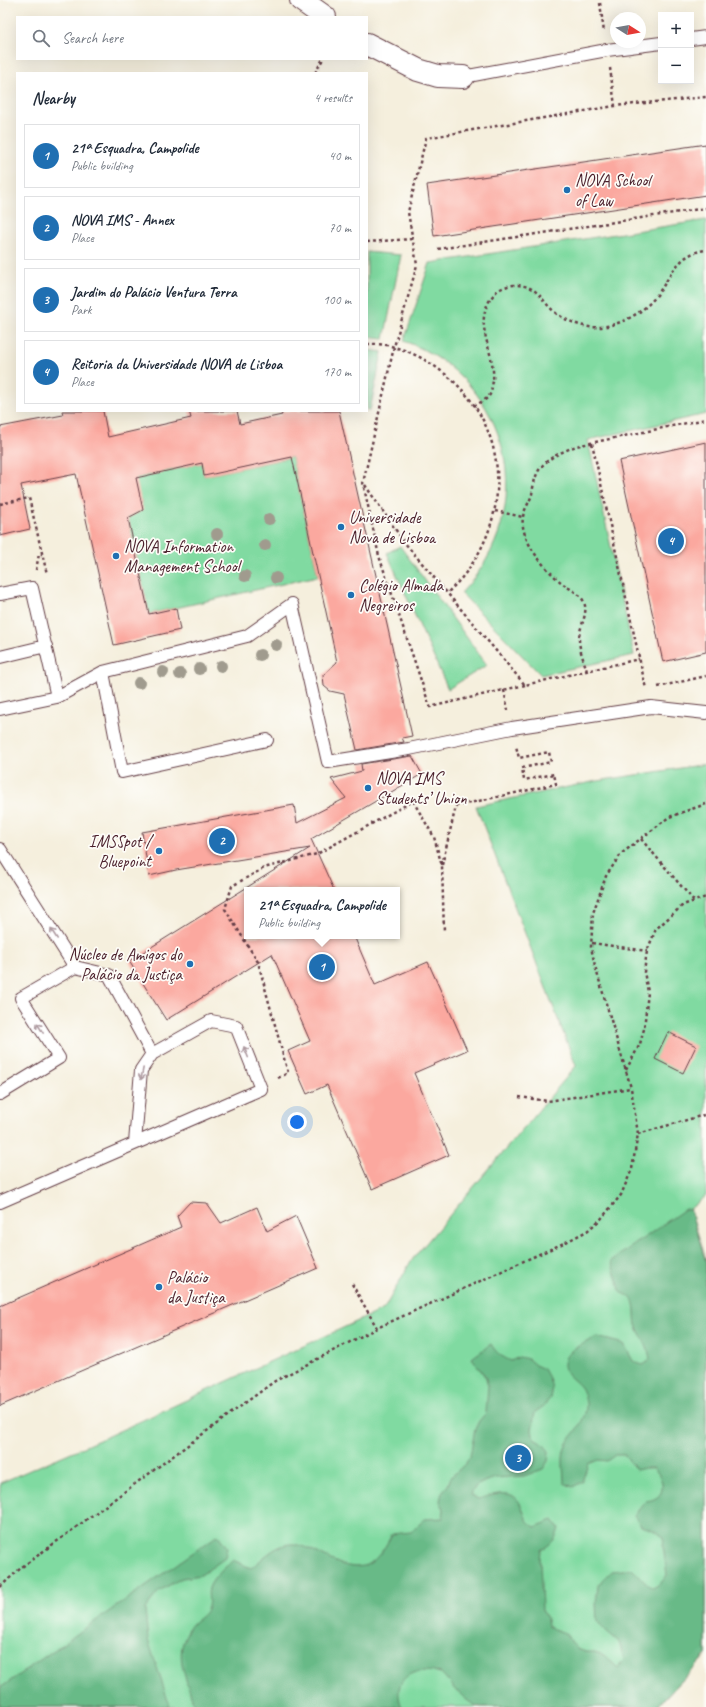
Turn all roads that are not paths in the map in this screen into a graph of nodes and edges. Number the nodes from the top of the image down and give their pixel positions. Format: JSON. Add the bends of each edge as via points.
{"nodes":[{"id":1,"x":301,"y":0,"type":"edge"},
{"id":2,"x":324,"y":16,"type":"edge"},
{"id":3,"x":706,"y":37,"type":"edge"},
{"id":4,"x":694,"y":39,"type":"edge"},
{"id":5,"x":658,"y":43,"type":"edge"},
{"id":6,"x":368,"y":45,"type":"edge"},
{"id":7,"x":463,"y":77,"type":"joint"},
{"id":8,"x":0,"y":594,"type":"edge"},
{"id":9,"x":46,"y":646,"type":"junction"},
{"id":10,"x":0,"y":656,"type":"edge"},
{"id":11,"x":103,"y":672,"type":"junction"},
{"id":12,"x":57,"y":697,"type":"junction"},
{"id":13,"x":0,"y":709,"type":"edge"},
{"id":14,"x":706,"y":714,"type":"edge"},
{"id":15,"x":267,"y":740,"type":"dead end"},
{"id":16,"x":0,"y":849,"type":"edge"},
{"id":17,"x":75,"y":967,"type":"junction"},
{"id":18,"x":152,"y":1054,"type":"junction"},
{"id":19,"x":0,"y":1094,"type":"edge"},
{"id":20,"x":135,"y":1143,"type":"junction"},
{"id":21,"x":0,"y":1202,"type":"edge"}],
"edges":[{"from":1,"to":2,"type":"street"},
{"from":3,"to":4,"type":"lane"},
{"from":5,"to":7,"type":"lane","via":[[607,50]]},
{"from":6,"to":7,"type":"street","via":[[418,70],[438,76]]},
{"from":8,"to":9,"type":"lane","via":[[32,588]]},
{"from":9,"to":10,"type":"lane"},
{"from":9,"to":12,"type":"lane"},
{"from":11,"to":12,"type":"lane"},
{"from":11,"to":14,"type":"lane","via":[[247,636],[292,604],[328,762],[512,728],[651,707]]},
{"from":11,"to":15,"type":"lane","via":[[122,772]]},
{"from":12,"to":13,"type":"lane"},
{"from":17,"to":16,"type":"lane","one_way":true},
{"from":17,"to":18,"type":"lane","via":[[109,975]]},
{"from":19,"to":17,"type":"lane","one_way":true,"via":[[59,1058],[21,998]]},
{"from":18,"to":20,"type":"lane","one_way":true,"via":[[141,1070]]},
{"from":20,"to":18,"type":"lane","one_way":true,"via":[[261,1088],[236,1026],[210,1021]]},
{"from":20,"to":21,"type":"lane"}]}
